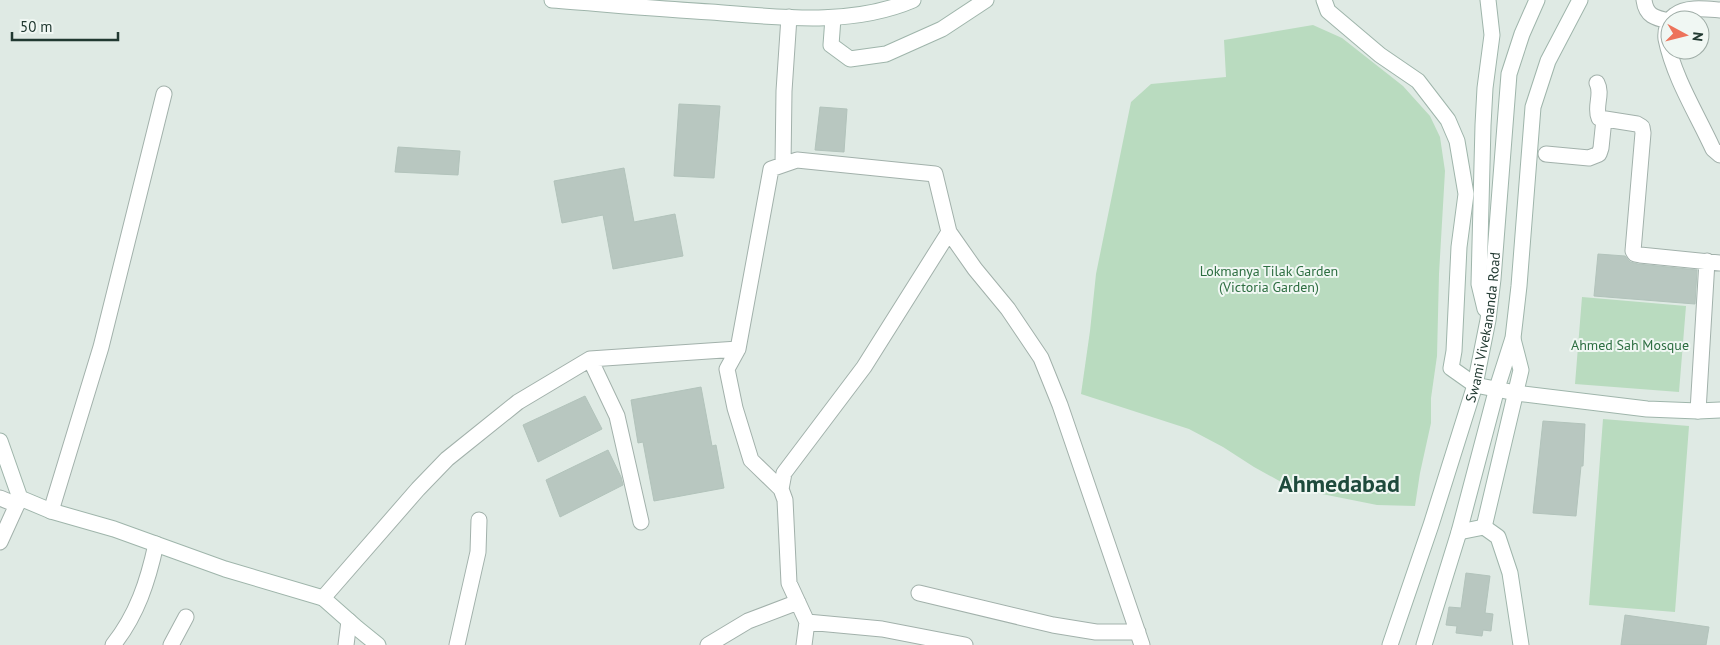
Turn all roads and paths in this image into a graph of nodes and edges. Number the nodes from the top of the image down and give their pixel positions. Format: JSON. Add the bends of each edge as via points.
{"nodes":[{"id":1,"x":552,"y":0,"type":"edge"},
{"id":2,"x":913,"y":0,"type":"edge"},
{"id":3,"x":986,"y":0,"type":"edge"},
{"id":4,"x":1324,"y":0,"type":"edge"},
{"id":5,"x":1488,"y":0,"type":"edge"},
{"id":6,"x":1537,"y":0,"type":"edge"},
{"id":7,"x":1580,"y":0,"type":"edge"},
{"id":8,"x":1644,"y":0,"type":"edge"},
{"id":9,"x":789,"y":17,"type":"junction"},
{"id":10,"x":833,"y":18,"type":"junction"},
{"id":11,"x":1660,"y":19,"type":"edge"},
{"id":12,"x":1673,"y":60,"type":"edge"},
{"id":13,"x":1596,"y":83,"type":"dead end"},
{"id":14,"x":164,"y":94,"type":"dead end"},
{"id":15,"x":1604,"y":119,"type":"junction"},
{"id":16,"x":1546,"y":154,"type":"dead end"},
{"id":17,"x":1720,"y":155,"type":"edge"},
{"id":18,"x":783,"y":165,"type":"junction"},
{"id":19,"x":949,"y":232,"type":"junction"},
{"id":20,"x":1713,"y":262,"type":"edge"},
{"id":21,"x":1488,"y":320,"type":"junction"},
{"id":22,"x":1513,"y":338,"type":"junction"},
{"id":23,"x":738,"y":349,"type":"junction"},
{"id":24,"x":590,"y":359,"type":"junction"},
{"id":25,"x":1475,"y":385,"type":"junction"},
{"id":26,"x":1496,"y":388,"type":"junction"},
{"id":27,"x":1516,"y":393,"type":"junction"},
{"id":28,"x":1720,"y":410,"type":"edge"},
{"id":29,"x":1698,"y":411,"type":"junction"},
{"id":30,"x":0,"y":441,"type":"edge"},
{"id":31,"x":781,"y":489,"type":"junction"},
{"id":32,"x":0,"y":498,"type":"edge"},
{"id":33,"x":18,"y":502,"type":"junction"},
{"id":34,"x":51,"y":511,"type":"junction"},
{"id":35,"x":478,"y":520,"type":"dead end"},
{"id":36,"x":641,"y":522,"type":"dead end"},
{"id":37,"x":1484,"y":527,"type":"junction"},
{"id":38,"x":1459,"y":532,"type":"junction"},
{"id":39,"x":0,"y":542,"type":"edge"},
{"id":40,"x":156,"y":544,"type":"junction"},
{"id":41,"x":919,"y":594,"type":"dead end"},
{"id":42,"x":323,"y":598,"type":"junction"},
{"id":43,"x":798,"y":602,"type":"junction"},
{"id":44,"x":186,"y":617,"type":"dead end"},
{"id":45,"x":349,"y":621,"type":"junction"},
{"id":46,"x":806,"y":622,"type":"junction"},
{"id":47,"x":1140,"y":638,"type":"edge"},
{"id":48,"x":113,"y":645,"type":"edge"},
{"id":49,"x":171,"y":645,"type":"edge"},
{"id":50,"x":346,"y":645,"type":"edge"},
{"id":51,"x":378,"y":645,"type":"edge"},
{"id":52,"x":457,"y":645,"type":"edge"},
{"id":53,"x":708,"y":645,"type":"edge"},
{"id":54,"x":804,"y":645,"type":"edge"},
{"id":55,"x":964,"y":645,"type":"edge"},
{"id":56,"x":1390,"y":645,"type":"edge"},
{"id":57,"x":1424,"y":645,"type":"edge"},
{"id":58,"x":1521,"y":645,"type":"edge"}],
"edges":[{"from":1,"to":9,"type":"street"},
{"from":2,"to":10,"type":"street","via":[[901,6]]},
{"from":3,"to":10,"type":"street","via":[[942,29],[886,54],[850,59],[831,45]]},
{"from":4,"to":25,"type":"street","via":[[1328,11],[1380,55],[1418,81],[1448,120],[1457,141],[1466,194],[1451,368]]},
{"from":5,"to":21,"type":"street","via":[[1492,35],[1485,88],[1479,284]]},
{"from":6,"to":21,"type":"street","name":"Swami Vivekananda Road","via":[[1509,74]]},
{"from":7,"to":22,"type":"street","via":[[1548,61],[1533,107]]},
{"from":8,"to":11,"type":"street","via":[[1646,10],[1652,17]]},
{"from":9,"to":10,"type":"street"},
{"from":9,"to":18,"type":"street"},
{"from":12,"to":17,"type":"street","via":[[1713,149]]},
{"from":13,"to":15,"type":"street","via":[[1599,92],[1597,114]]},
{"from":14,"to":34,"type":"street","via":[[101,347]]},
{"from":15,"to":16,"type":"street","via":[[1598,154],[1589,158]]},
{"from":15,"to":20,"type":"street","via":[[1642,127],[1632,251],[1640,255]]},
{"from":18,"to":19,"type":"street","via":[[797,160],[935,174]]},
{"from":18,"to":23,"type":"street","via":[[771,169]]},
{"from":19,"to":31,"type":"street","via":[[864,367],[784,474]]},
{"from":19,"to":47,"type":"street","via":[[1041,358]]},
{"from":20,"to":29,"type":"street"},
{"from":21,"to":25,"type":"street","name":"Swami Vivekananda Road"},
{"from":22,"to":26,"type":"street"},
{"from":22,"to":27,"type":"street","via":[[1521,370]]},
{"from":23,"to":24,"type":"street"},
{"from":23,"to":31,"type":"street","via":[[727,369],[735,408],[751,460]]},
{"from":24,"to":36,"type":"street","via":[[617,416]]},
{"from":24,"to":42,"type":"street","via":[[518,402],[447,459]]},
{"from":25,"to":26,"type":"street"},
{"from":25,"to":56,"type":"street","name":"Swami Vivekananda Road"},
{"from":26,"to":27,"type":"street"},
{"from":26,"to":38,"type":"street"},
{"from":27,"to":29,"type":"street","via":[[1647,409]]},
{"from":27,"to":37,"type":"street"},
{"from":28,"to":29,"type":"street"},
{"from":30,"to":33,"type":"street"},
{"from":31,"to":43,"type":"street","via":[[787,519],[789,584]]},
{"from":32,"to":33,"type":"street"},
{"from":33,"to":34,"type":"street"},
{"from":33,"to":39,"type":"street"},
{"from":34,"to":40,"type":"street"},
{"from":35,"to":52,"type":"street","via":[[478,552]]},
{"from":37,"to":38,"type":"street"},
{"from":37,"to":58,"type":"street","via":[[1498,537],[1510,573]]},
{"from":38,"to":57,"type":"street"},
{"from":40,"to":42,"type":"street","via":[[225,569]]},
{"from":40,"to":48,"type":"street","via":[[140,599],[127,627]]},
{"from":41,"to":47,"type":"street","via":[[1053,625]]},
{"from":42,"to":45,"type":"street"},
{"from":43,"to":46,"type":"street"},
{"from":43,"to":53,"type":"street","via":[[748,621]]},
{"from":44,"to":49,"type":"street"},
{"from":45,"to":50,"type":"street"},
{"from":45,"to":51,"type":"street"},
{"from":46,"to":54,"type":"street"},
{"from":46,"to":55,"type":"street","via":[[882,629]]}]}
